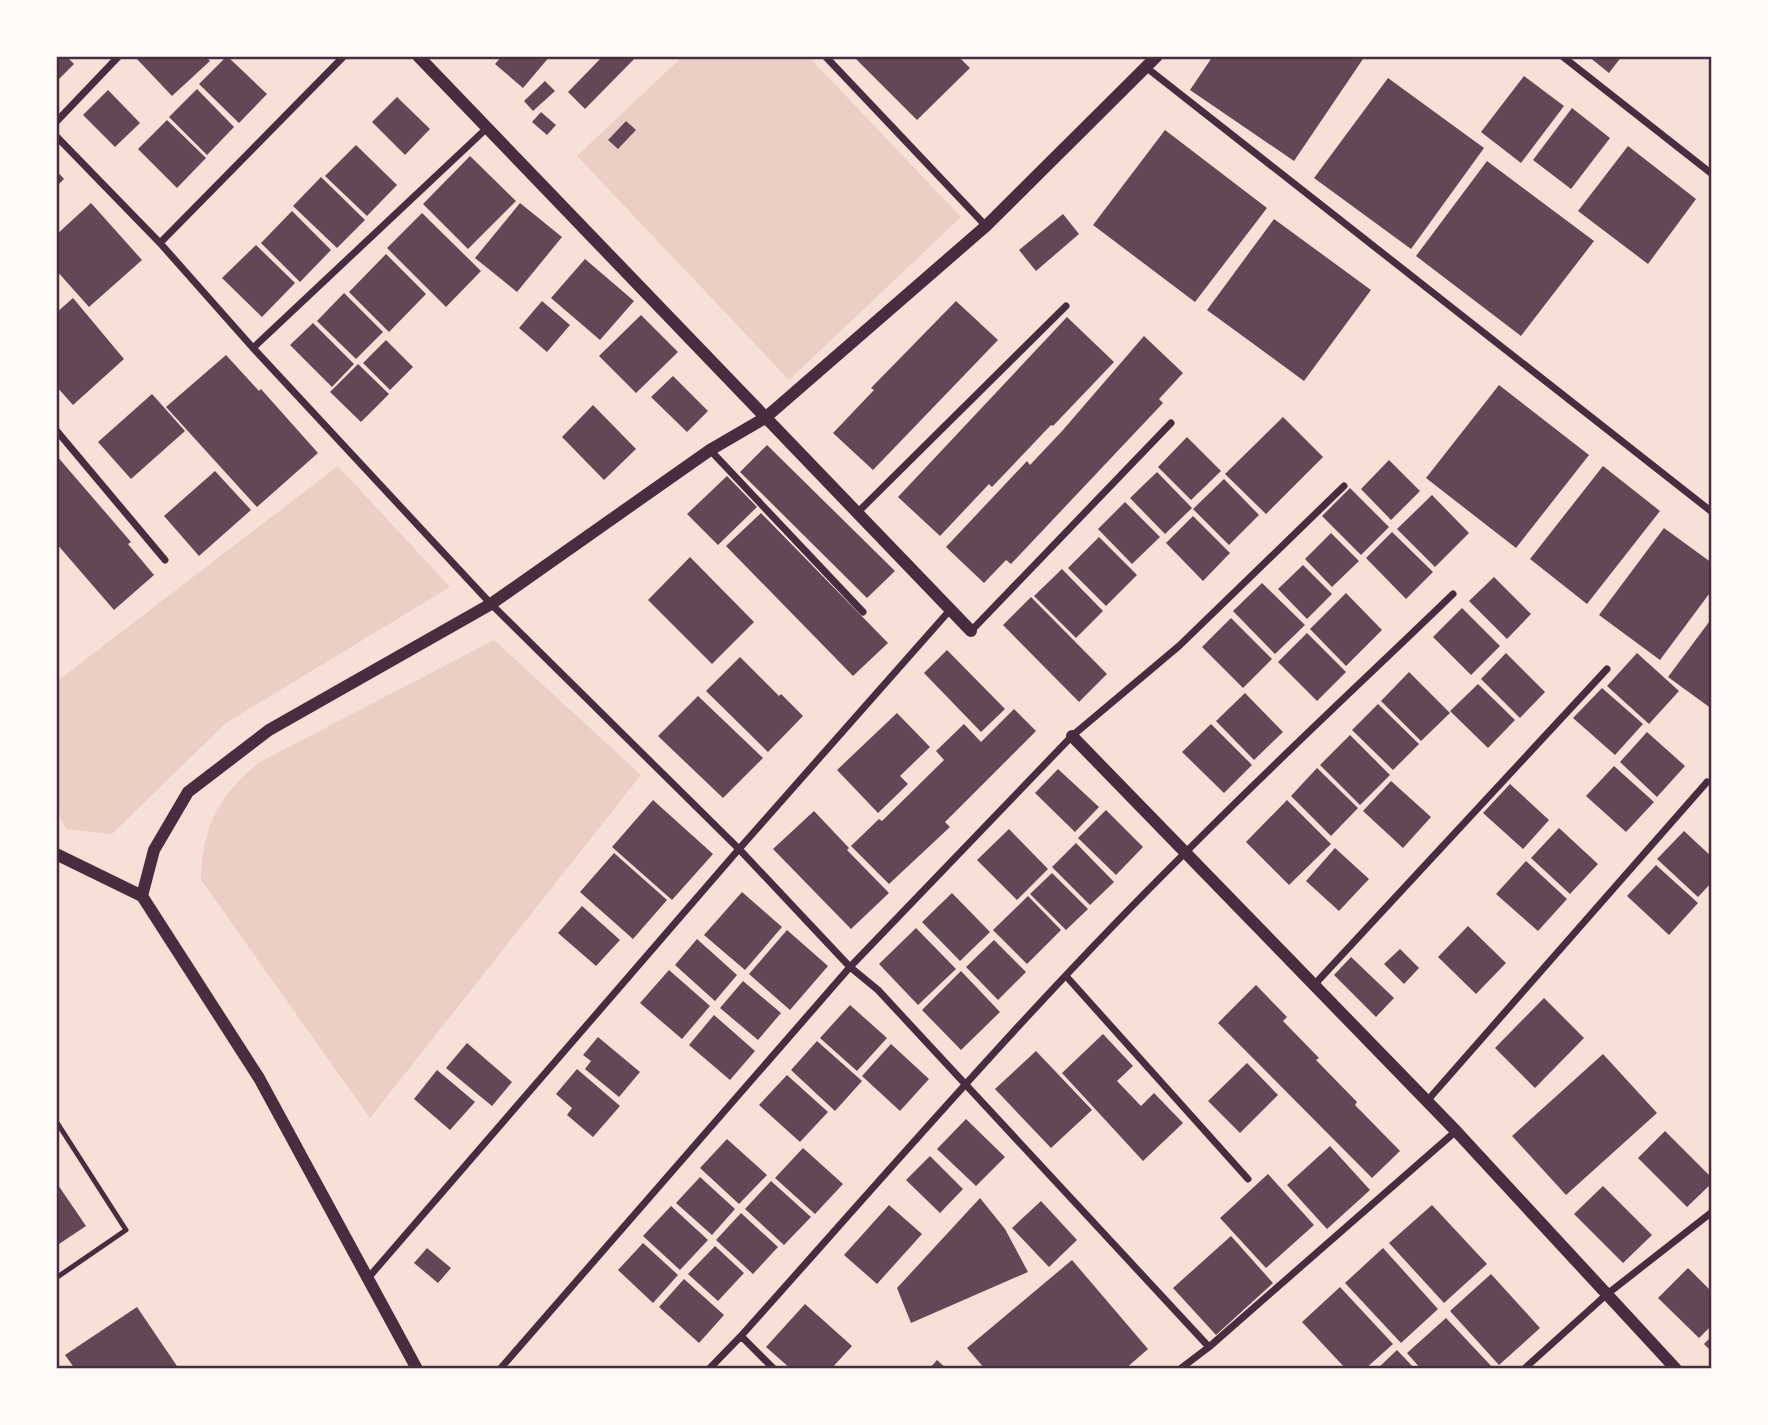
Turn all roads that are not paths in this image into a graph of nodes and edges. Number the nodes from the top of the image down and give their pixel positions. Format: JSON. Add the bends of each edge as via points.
{"nodes":[{"id":1,"x":119,"y":56,"type":"edge"},
{"id":2,"x":344,"y":56,"type":"edge"},
{"id":3,"x":418,"y":56,"type":"edge"},
{"id":4,"x":825,"y":56,"type":"edge"},
{"id":5,"x":1157,"y":56,"type":"edge"},
{"id":6,"x":1562,"y":56,"type":"edge"},
{"id":7,"x":1147,"y":68,"type":"junction"},
{"id":8,"x":56,"y":122,"type":"edge"},
{"id":9,"x":487,"y":128,"type":"junction"},
{"id":10,"x":56,"y":135,"type":"edge"},
{"id":11,"x":1712,"y":174,"type":"edge"},
{"id":12,"x":986,"y":226,"type":"junction"},
{"id":13,"x":160,"y":243,"type":"junction"},
{"id":14,"x":1066,"y":306,"type":"dead end"},
{"id":15,"x":253,"y":348,"type":"junction"},
{"id":16,"x":765,"y":418,"type":"junction"},
{"id":17,"x":1171,"y":423,"type":"dead end"},
{"id":18,"x":56,"y":430,"type":"edge"},
{"id":19,"x":710,"y":450,"type":"junction"},
{"id":20,"x":1344,"y":486,"type":"dead end"},
{"id":21,"x":1712,"y":512,"type":"edge"},
{"id":22,"x":856,"y":513,"type":"junction"},
{"id":23,"x":165,"y":560,"type":"dead end"},
{"id":24,"x":1453,"y":594,"type":"dead end"},
{"id":25,"x":491,"y":604,"type":"junction"},
{"id":26,"x":950,"y":610,"type":"junction"},
{"id":27,"x":863,"y":612,"type":"dead end"},
{"id":28,"x":971,"y":631,"type":"joint"},
{"id":29,"x":1607,"y":669,"type":"dead end"},
{"id":30,"x":1072,"y":736,"type":"junction"},
{"id":31,"x":1707,"y":782,"type":"dead end"},
{"id":32,"x":739,"y":849,"type":"junction"},
{"id":33,"x":1185,"y":852,"type":"junction"},
{"id":34,"x":56,"y":854,"type":"edge"},
{"id":35,"x":142,"y":896,"type":"junction"},
{"id":36,"x":850,"y":967,"type":"junction"},
{"id":37,"x":1066,"y":976,"type":"junction"},
{"id":38,"x":1314,"y":985,"type":"junction"},
{"id":39,"x":965,"y":1084,"type":"junction"},
{"id":40,"x":1427,"y":1101,"type":"junction"},
{"id":41,"x":56,"y":1121,"type":"edge"},
{"id":42,"x":1456,"y":1131,"type":"junction"},
{"id":43,"x":1248,"y":1180,"type":"dead end"},
{"id":44,"x":1712,"y":1212,"type":"edge"},
{"id":45,"x":369,"y":1277,"type":"junction"},
{"id":46,"x":56,"y":1278,"type":"edge"},
{"id":47,"x":1606,"y":1295,"type":"junction"},
{"id":48,"x":741,"y":1336,"type":"junction"},
{"id":49,"x":1209,"y":1347,"type":"junction"},
{"id":50,"x":417,"y":1369,"type":"edge"},
{"id":51,"x":500,"y":1369,"type":"edge"},
{"id":52,"x":709,"y":1369,"type":"edge"},
{"id":53,"x":774,"y":1369,"type":"edge"},
{"id":54,"x":1180,"y":1369,"type":"edge"},
{"id":55,"x":1524,"y":1369,"type":"edge"},
{"id":56,"x":1676,"y":1369,"type":"edge"}],
"edges":[{"from":1,"to":8,"type":"street"},
{"from":2,"to":13,"type":"street"},
{"from":3,"to":9,"type":"street"},
{"from":4,"to":12,"type":"street"},
{"from":5,"to":7,"type":"street"},
{"from":6,"to":11,"type":"street"},
{"from":7,"to":12,"type":"street"},
{"from":7,"to":21,"type":"street"},
{"from":9,"to":15,"type":"street"},
{"from":9,"to":16,"type":"street"},
{"from":10,"to":13,"type":"street"},
{"from":12,"to":16,"type":"street"},
{"from":13,"to":15,"type":"street"},
{"from":14,"to":22,"type":"street"},
{"from":15,"to":25,"type":"street"},
{"from":16,"to":19,"type":"street"},
{"from":16,"to":22,"type":"street"},
{"from":17,"to":28,"type":"street"},
{"from":18,"to":23,"type":"street"},
{"from":19,"to":25,"type":"street"},
{"from":19,"to":27,"type":"street"},
{"from":20,"to":30,"type":"street","via":[[1179,646]]},
{"from":22,"to":26,"type":"street"},
{"from":24,"to":33,"type":"street"},
{"from":25,"to":32,"type":"street"},
{"from":25,"to":35,"type":"street","via":[[269,730],[188,792],[153,850]]},
{"from":26,"to":28,"type":"street"},
{"from":26,"to":32,"type":"street"},
{"from":29,"to":38,"type":"street"},
{"from":30,"to":33,"type":"street"},
{"from":30,"to":36,"type":"street"},
{"from":31,"to":40,"type":"street"},
{"from":32,"to":36,"type":"street"},
{"from":32,"to":45,"type":"street"},
{"from":33,"to":37,"type":"street"},
{"from":33,"to":38,"type":"street"},
{"from":34,"to":35,"type":"street"},
{"from":35,"to":45,"type":"street","via":[[259,1078]]},
{"from":36,"to":39,"type":"street","via":[[878,990]]},
{"from":36,"to":51,"type":"street"},
{"from":37,"to":39,"type":"street"},
{"from":37,"to":43,"type":"street"},
{"from":38,"to":40,"type":"street"},
{"from":39,"to":48,"type":"street"},
{"from":39,"to":49,"type":"street"},
{"from":40,"to":42,"type":"street"},
{"from":41,"to":46,"type":"lane","via":[[126,1230]]},
{"from":42,"to":47,"type":"street"},
{"from":42,"to":49,"type":"street"},
{"from":44,"to":47,"type":"street"},
{"from":45,"to":50,"type":"street"},
{"from":47,"to":55,"type":"street"},
{"from":47,"to":56,"type":"street"},
{"from":48,"to":52,"type":"street"},
{"from":48,"to":53,"type":"street"},
{"from":49,"to":54,"type":"street"}]}
